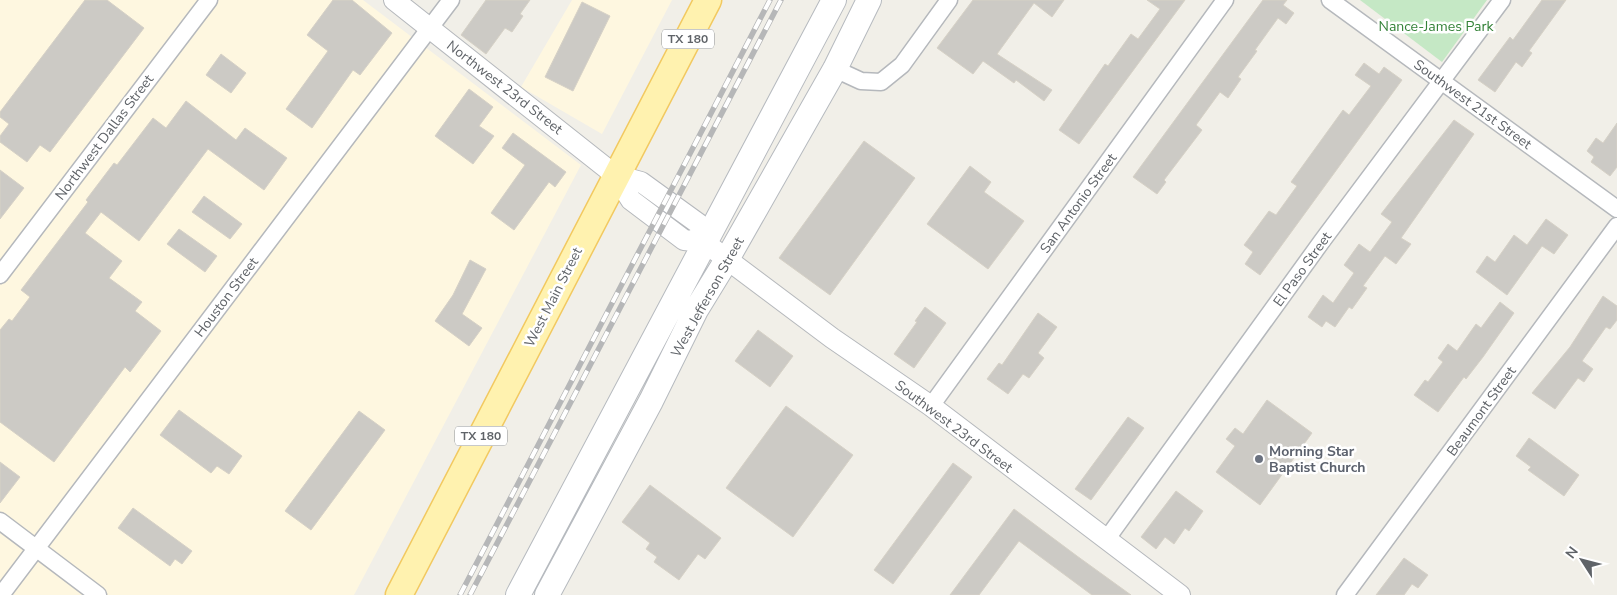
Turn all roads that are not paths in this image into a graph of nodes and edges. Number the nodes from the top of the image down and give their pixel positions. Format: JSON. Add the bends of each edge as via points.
{"nodes":[{"id":1,"x":209,"y":0,"type":"edge"},
{"id":2,"x":394,"y":0,"type":"edge"},
{"id":3,"x":451,"y":0,"type":"edge"},
{"id":4,"x":708,"y":0,"type":"edge"},
{"id":5,"x":834,"y":0,"type":"edge"},
{"id":6,"x":869,"y":0,"type":"edge"},
{"id":7,"x":949,"y":0,"type":"edge"},
{"id":8,"x":1225,"y":0,"type":"edge"},
{"id":9,"x":1330,"y":0,"type":"edge"},
{"id":10,"x":1502,"y":0,"type":"edge"},
{"id":11,"x":430,"y":27,"type":"junction"},
{"id":12,"x":835,"y":69,"type":"junction"},
{"id":13,"x":1443,"y":82,"type":"junction"},
{"id":14,"x":615,"y":174,"type":"junction"},
{"id":15,"x":1617,"y":209,"type":"edge"},
{"id":16,"x":1617,"y":226,"type":"edge"},
{"id":17,"x":704,"y":242,"type":"junction"},
{"id":18,"x":726,"y":261,"type":"junction"},
{"id":19,"x":0,"y":274,"type":"edge"},
{"id":20,"x":931,"y":406,"type":"junction"},
{"id":21,"x":604,"y":431,"type":"junction"},
{"id":22,"x":629,"y":442,"type":"junction"},
{"id":23,"x":0,"y":521,"type":"edge"},
{"id":24,"x":1106,"y":540,"type":"junction"},
{"id":25,"x":36,"y":548,"type":"junction"},
{"id":26,"x":1,"y":595,"type":"edge"},
{"id":27,"x":98,"y":595,"type":"edge"},
{"id":28,"x":399,"y":595,"type":"edge"},
{"id":29,"x":518,"y":595,"type":"edge"},
{"id":30,"x":547,"y":595,"type":"edge"},
{"id":31,"x":1180,"y":595,"type":"edge"},
{"id":32,"x":1345,"y":595,"type":"edge"}],
"edges":[{"from":1,"to":19,"type":"street","name":"Northwest Dallas Street"},
{"from":2,"to":11,"type":"street","name":"Northwest 23rd Street"},
{"from":3,"to":11,"type":"street","name":"Houston Street"},
{"from":4,"to":14,"type":"main road","name":"West Main Street","number":"TX 180"},
{"from":5,"to":17,"type":"main road","name":"West Jefferson Street"},
{"from":6,"to":12,"type":"main road","name":"West Jefferson Street"},
{"from":7,"to":12,"type":"street","via":[[902,65],[882,82],[860,82]]},
{"from":8,"to":20,"type":"street","name":"San Antonio Street"},
{"from":9,"to":13,"type":"street","name":"Southwest 21st Street"},
{"from":10,"to":13,"type":"street","name":"El Paso Street"},
{"from":11,"to":14,"type":"street","name":"Northwest 23rd Street"},
{"from":11,"to":25,"type":"street","name":"Houston Street"},
{"from":12,"to":18,"type":"main road","name":"West Jefferson Street"},
{"from":13,"to":15,"type":"street","name":"Southwest 21st Street"},
{"from":13,"to":24,"type":"street","name":"El Paso Street","via":[[1322,241]]},
{"from":14,"to":17,"type":"street","name":"Northwest 23rd Street","via":[[631,200],[684,240]]},
{"from":14,"to":28,"type":"main road","name":"West Main Street","number":"TX 180"},
{"from":16,"to":32,"type":"street","name":"Beaumont Street"},
{"from":17,"to":18,"type":"street","name":"Northwest 23rd Street"},
{"from":17,"to":21,"type":"main road","name":"West Jefferson Street"},
{"from":18,"to":20,"type":"street","name":"Southwest 23rd Street"},
{"from":18,"to":22,"type":"main road","name":"West Jefferson Street","via":[[696,310]]},
{"from":20,"to":24,"type":"street","name":"Southwest 23rd Street"},
{"from":21,"to":22,"type":"main road"},
{"from":21,"to":29,"type":"main road","name":"West Jefferson Street"},
{"from":22,"to":30,"type":"main road","name":"West Jefferson Street"},
{"from":23,"to":25,"type":"street"},
{"from":24,"to":31,"type":"street","name":"Southwest 23rd Street"},
{"from":25,"to":26,"type":"street","name":"Houston Street"},
{"from":25,"to":27,"type":"street"}]}
